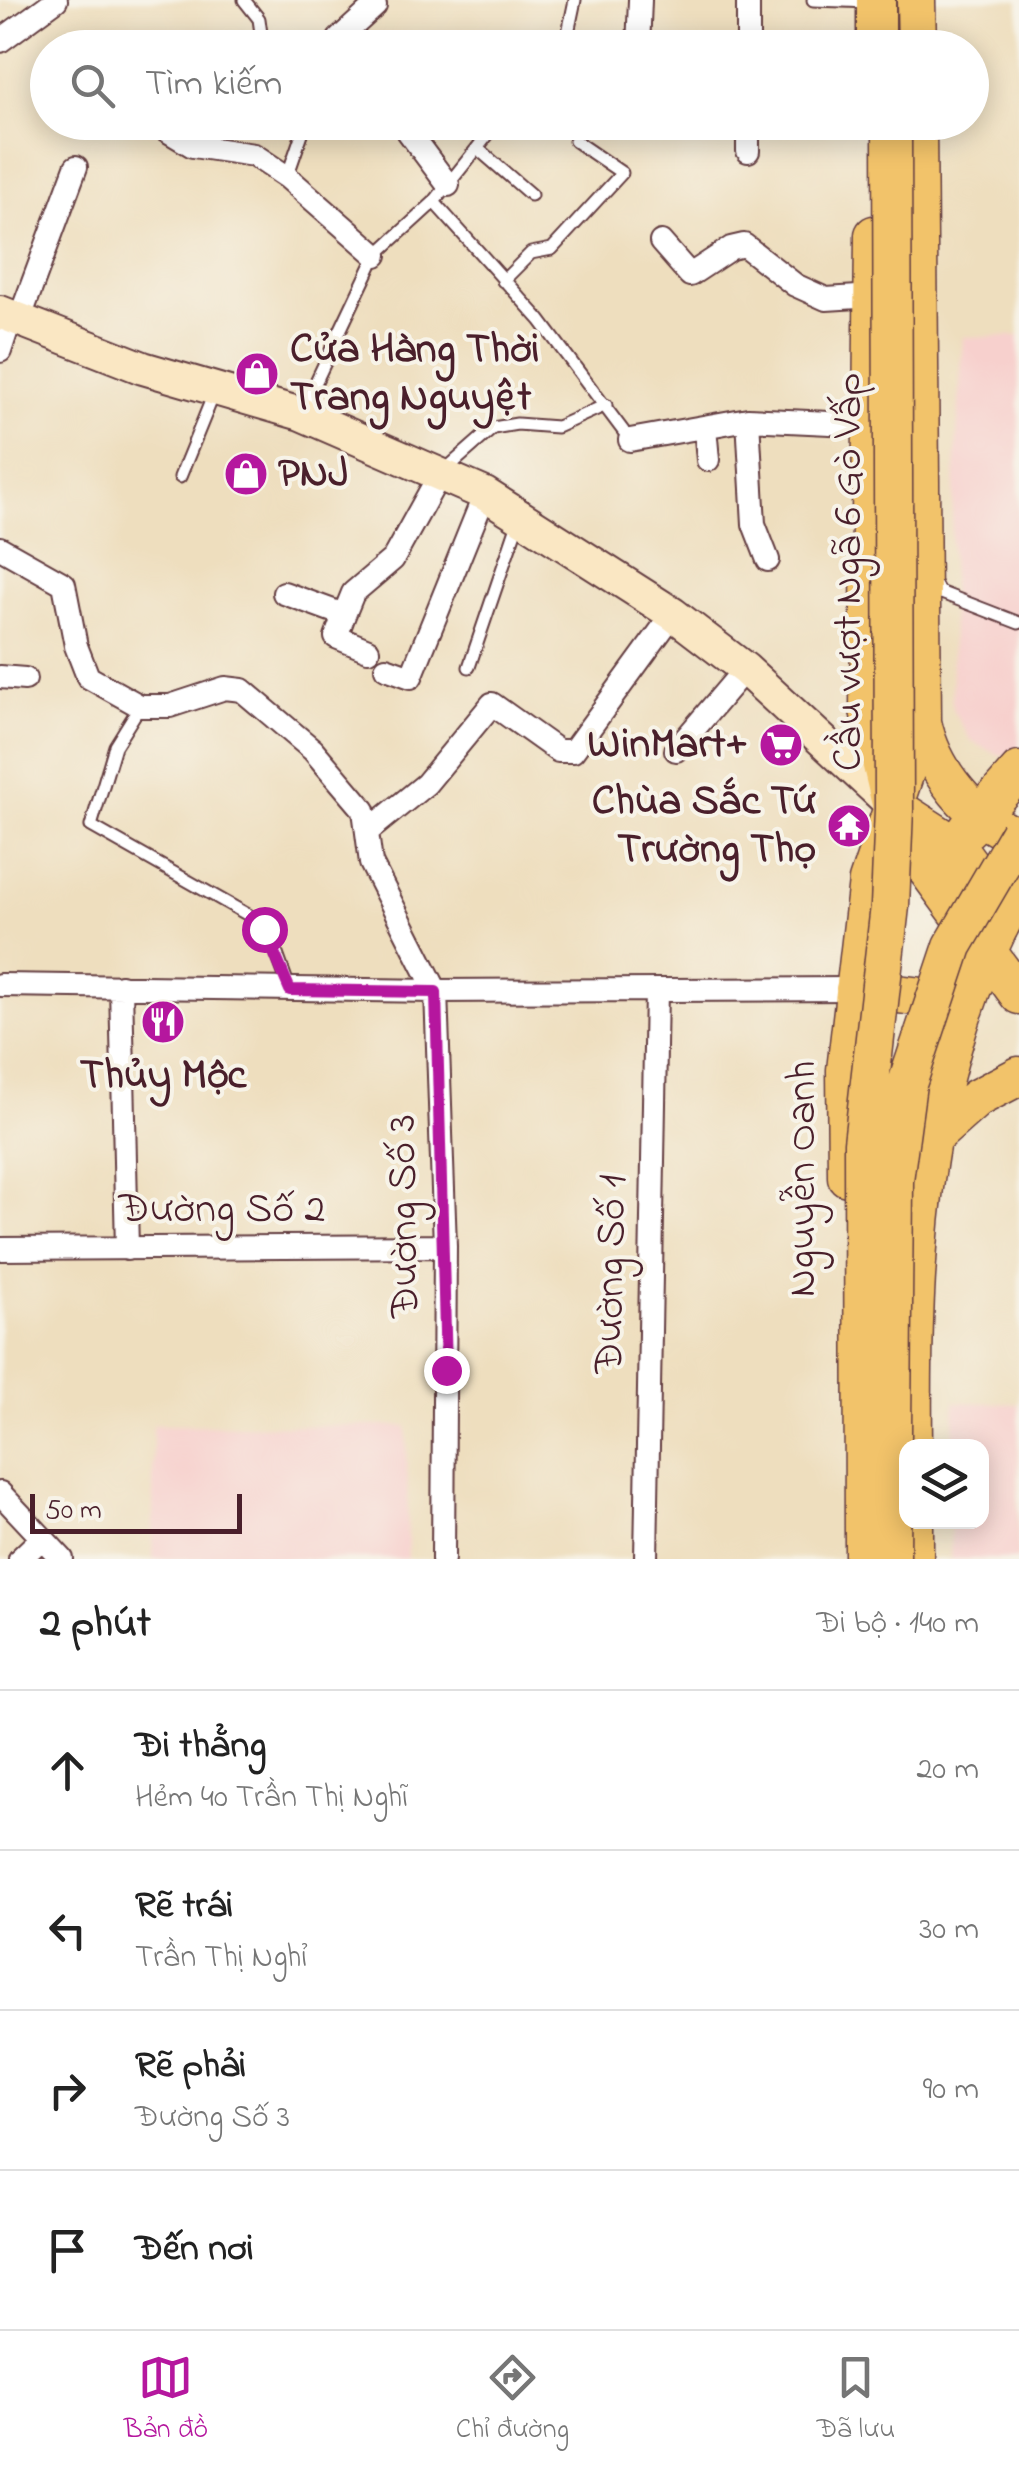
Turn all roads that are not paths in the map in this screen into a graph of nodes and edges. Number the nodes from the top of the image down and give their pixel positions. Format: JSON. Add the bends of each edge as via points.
{"nodes":[{"id":1,"x":56,"y":0,"type":"edge"},
{"id":2,"x":244,"y":0,"type":"edge"},
{"id":3,"x":575,"y":0,"type":"edge"},
{"id":4,"x":640,"y":0,"type":"edge"},
{"id":5,"x":748,"y":0,"type":"edge"},
{"id":6,"x":813,"y":0,"type":"edge"},
{"id":7,"x":916,"y":0,"type":"edge"},
{"id":8,"x":882,"y":1,"type":"edge"},
{"id":9,"x":375,"y":6,"type":"dead end"},
{"id":10,"x":261,"y":30,"type":"edge"},
{"id":11,"x":349,"y":30,"type":"edge"},
{"id":12,"x":569,"y":30,"type":"edge"},
{"id":13,"x":639,"y":30,"type":"edge"},
{"id":14,"x":748,"y":30,"type":"edge"},
{"id":15,"x":878,"y":30,"type":"edge"},
{"id":16,"x":888,"y":30,"type":"edge"},
{"id":17,"x":917,"y":30,"type":"edge"},
{"id":18,"x":0,"y":41,"type":"edge"},
{"id":19,"x":183,"y":140,"type":"edge"},
{"id":20,"x":300,"y":140,"type":"edge"},
{"id":21,"x":411,"y":140,"type":"edge"},
{"id":22,"x":484,"y":140,"type":"edge"},
{"id":23,"x":748,"y":140,"type":"edge"},
{"id":24,"x":875,"y":140,"type":"edge"},
{"id":25,"x":892,"y":140,"type":"edge"},
{"id":26,"x":918,"y":140,"type":"edge"},
{"id":27,"x":575,"y":141,"type":"dead end"},
{"id":28,"x":478,"y":148,"type":"junction"},
{"id":29,"x":748,"y":150,"type":"dead end"},
{"id":30,"x":76,"y":166,"type":"dead end"},
{"id":31,"x":287,"y":176,"type":"junction"},
{"id":32,"x":441,"y":194,"type":"junction"},
{"id":33,"x":531,"y":196,"type":"dead end"},
{"id":34,"x":661,"y":242,"type":"dead end"},
{"id":35,"x":376,"y":256,"type":"junction"},
{"id":36,"x":503,"y":281,"type":"junction"},
{"id":37,"x":874,"y":296,"type":"junction"},
{"id":38,"x":7,"y":326,"type":"edge"},
{"id":39,"x":215,"y":390,"type":"junction"},
{"id":40,"x":606,"y":404,"type":"junction"},
{"id":41,"x":301,"y":414,"type":"junction"},
{"id":42,"x":748,"y":420,"type":"junction"},
{"id":43,"x":872,"y":424,"type":"junction"},
{"id":44,"x":705,"y":427,"type":"junction"},
{"id":45,"x":630,"y":440,"type":"joint"},
{"id":46,"x":708,"y":460,"type":"dead end"},
{"id":47,"x":440,"y":474,"type":"junction"},
{"id":48,"x":180,"y":477,"type":"dead end"},
{"id":49,"x":485,"y":494,"type":"junction"},
{"id":50,"x":520,"y":516,"type":"junction"},
{"id":51,"x":0,"y":548,"type":"edge"},
{"id":52,"x":921,"y":557,"type":"junction"},
{"id":53,"x":768,"y":560,"type":"dead end"},
{"id":54,"x":284,"y":593,"type":"dead end"},
{"id":55,"x":673,"y":614,"type":"junction"},
{"id":56,"x":344,"y":615,"type":"junction"},
{"id":57,"x":1019,"y":623,"type":"edge"},
{"id":58,"x":368,"y":650,"type":"dead end"},
{"id":59,"x":469,"y":667,"type":"dead end"},
{"id":60,"x":386,"y":668,"type":"dead end"},
{"id":61,"x":745,"y":669,"type":"junction"},
{"id":62,"x":0,"y":677,"type":"edge"},
{"id":63,"x":25,"y":680,"type":"dead end"},
{"id":64,"x":140,"y":706,"type":"junction"},
{"id":65,"x":922,"y":722,"type":"junction"},
{"id":66,"x":676,"y":750,"type":"dead end"},
{"id":67,"x":1019,"y":771,"type":"edge"},
{"id":68,"x":891,"y":804,"type":"junction"},
{"id":69,"x":982,"y":812,"type":"junction"},
{"id":70,"x":367,"y":832,"type":"junction"},
{"id":71,"x":1019,"y":835,"type":"edge"},
{"id":72,"x":956,"y":846,"type":"junction"},
{"id":73,"x":928,"y":871,"type":"junction"},
{"id":74,"x":1015,"y":912,"type":"edge"},
{"id":75,"x":985,"y":953,"type":"junction"},
{"id":76,"x":0,"y":985,"type":"edge"},
{"id":77,"x":121,"y":986,"type":"junction"},
{"id":78,"x":855,"y":989,"type":"junction"},
{"id":79,"x":290,"y":990,"type":"junction"},
{"id":80,"x":656,"y":990,"type":"junction"},
{"id":81,"x":436,"y":992,"type":"junction"},
{"id":82,"x":1019,"y":996,"type":"edge"},
{"id":83,"x":964,"y":1002,"type":"junction"},
{"id":84,"x":846,"y":1070,"type":"junction"},
{"id":85,"x":1019,"y":1076,"type":"edge"},
{"id":86,"x":940,"y":1081,"type":"junction"},
{"id":87,"x":932,"y":1138,"type":"junction"},
{"id":88,"x":445,"y":1246,"type":"junction"},
{"id":89,"x":127,"y":1248,"type":"junction"},
{"id":90,"x":0,"y":1249,"type":"edge"},
{"id":91,"x":913,"y":1439,"type":"edge"},
{"id":92,"x":0,"y":1493,"type":"edge"},
{"id":93,"x":914,"y":1529,"type":"edge"},
{"id":94,"x":42,"y":1538,"type":"junction"},
{"id":95,"x":20,"y":1559,"type":"edge"},
{"id":96,"x":62,"y":1559,"type":"edge"},
{"id":97,"x":443,"y":1559,"type":"edge"},
{"id":98,"x":646,"y":1559,"type":"edge"},
{"id":99,"x":848,"y":1559,"type":"edge"},
{"id":100,"x":864,"y":1559,"type":"edge"},
{"id":101,"x":891,"y":1559,"type":"edge"},
{"id":102,"x":914,"y":1559,"type":"edge"}],
"edges":[{"from":1,"to":18,"type":"street"},
{"from":2,"to":10,"type":"lane"},
{"from":3,"to":12,"type":"lane"},
{"from":4,"to":13,"type":"street"},
{"from":5,"to":14,"type":"street"},
{"from":6,"to":8,"type":"lane"},
{"from":7,"to":17,"type":"main road"},
{"from":8,"to":15,"type":"main road"},
{"from":8,"to":16,"type":"main road"},
{"from":9,"to":11,"type":"street"},
{"from":19,"to":31,"type":"street","via":[[254,156]]},
{"from":20,"to":31,"type":"lane"},
{"from":21,"to":32,"type":"street"},
{"from":22,"to":28,"type":"lane"},
{"from":23,"to":29,"type":"street"},
{"from":24,"to":37,"type":"main road"},
{"from":25,"to":100,"type":"main road","name":"Cầu vượt Ngã 6 Gò Vấp","bridge":true,"via":[[894,809],[863,1144]]},
{"from":26,"to":52,"type":"main road"},
{"from":27,"to":36,"type":"lane","via":[[622,173],[552,250],[531,253]]},
{"from":28,"to":32,"type":"lane"},
{"from":28,"to":33,"type":"lane"},
{"from":30,"to":38,"type":"street"},
{"from":31,"to":35,"type":"street"},
{"from":32,"to":35,"type":"lane"},
{"from":32,"to":36,"type":"lane"},
{"from":34,"to":37,"type":"street","via":[[690,276],[744,244],[796,285],[826,299]]},
{"from":35,"to":41,"type":"lane"},
{"from":36,"to":40,"type":"lane"},
{"from":37,"to":43,"type":"main road"},
{"from":38,"to":39,"type":"main road"},
{"from":39,"to":41,"type":"main road"},
{"from":39,"to":48,"type":"lane"},
{"from":40,"to":45,"type":"lane"},
{"from":40,"to":47,"type":"lane","via":[[557,427],[493,428]]},
{"from":41,"to":47,"type":"main road"},
{"from":42,"to":43,"type":"street"},
{"from":42,"to":44,"type":"street"},
{"from":42,"to":53,"type":"street","via":[[754,524]]},
{"from":43,"to":68,"type":"main road","via":[[870,710]]},
{"from":44,"to":45,"type":"street"},
{"from":44,"to":46,"type":"street"},
{"from":47,"to":49,"type":"main road"},
{"from":47,"to":56,"type":"street","via":[[393,559],[354,593]]},
{"from":49,"to":50,"type":"main road"},
{"from":49,"to":60,"type":"street","via":[[411,676]]},
{"from":50,"to":55,"type":"main road"},
{"from":50,"to":59,"type":"lane"},
{"from":51,"to":64,"type":"street","via":[[64,584],[88,677]]},
{"from":52,"to":57,"type":"lane","via":[[940,592]]},
{"from":52,"to":65,"type":"main road"},
{"from":54,"to":56,"type":"street"},
{"from":55,"to":61,"type":"main road"},
{"from":55,"to":70,"type":"street","via":[[573,751],[558,751],[492,704],[426,784]]},
{"from":56,"to":58,"type":"street","via":[[336,636]]},
{"from":61,"to":66,"type":"street"},
{"from":61,"to":68,"type":"main road"},
{"from":62,"to":63,"type":"street"},
{"from":64,"to":70,"type":"street","via":[[242,690],[313,750],[364,810]]},
{"from":64,"to":79,"type":"lane","via":[[115,746],[91,826],[250,916],[273,944]]},
{"from":65,"to":68,"type":"main road","name":"Nguyễn Oanh"},
{"from":65,"to":69,"type":"main road","via":[[934,762]]},
{"from":67,"to":69,"type":"main road"},
{"from":68,"to":72,"type":"main road"},
{"from":68,"to":73,"type":"main road"},
{"from":68,"to":78,"type":"main road","name":"Nguyễn Oanh","via":[[868,881]]},
{"from":69,"to":71,"type":"main road"},
{"from":69,"to":72,"type":"main road"},
{"from":70,"to":81,"type":"street","via":[[371,864]]},
{"from":71,"to":101,"type":"main road","bridge":true,"via":[[953,946],[907,1084],[894,1180]]},
{"from":72,"to":73,"type":"main road"},
{"from":72,"to":74,"type":"main road"},
{"from":73,"to":75,"type":"main road"},
{"from":74,"to":75,"type":"main road"},
{"from":75,"to":82,"type":"main road"},
{"from":75,"to":83,"type":"main road"},
{"from":76,"to":77,"type":"street"},
{"from":77,"to":79,"type":"street"},
{"from":77,"to":89,"type":"street"},
{"from":78,"to":80,"type":"street"},
{"from":78,"to":83,"type":"main road"},
{"from":78,"to":84,"type":"main road","name":"Nguyễn Oanh"},
{"from":79,"to":81,"type":"street"},
{"from":80,"to":81,"type":"street"},
{"from":80,"to":98,"type":"street","name":"Đường Số 1"},
{"from":81,"to":88,"type":"street","name":"Đường Số 3"},
{"from":83,"to":86,"type":"main road"},
{"from":84,"to":86,"type":"main road"},
{"from":84,"to":99,"type":"main road","name":"Nguyễn Oanh"},
{"from":85,"to":87,"type":"main road","via":[[995,1085]]},
{"from":86,"to":87,"type":"main road"},
{"from":87,"to":91,"type":"main road","via":[[914,1323]]},
{"from":88,"to":89,"type":"street","name":"Đường Số 2"},
{"from":88,"to":97,"type":"street","name":"Đường Số 3"},
{"from":89,"to":90,"type":"street","name":"Đường Số 2"},
{"from":92,"to":94,"type":"street"},
{"from":93,"to":102,"type":"main road"},
{"from":94,"to":95,"type":"street"},
{"from":94,"to":96,"type":"street"}]}
